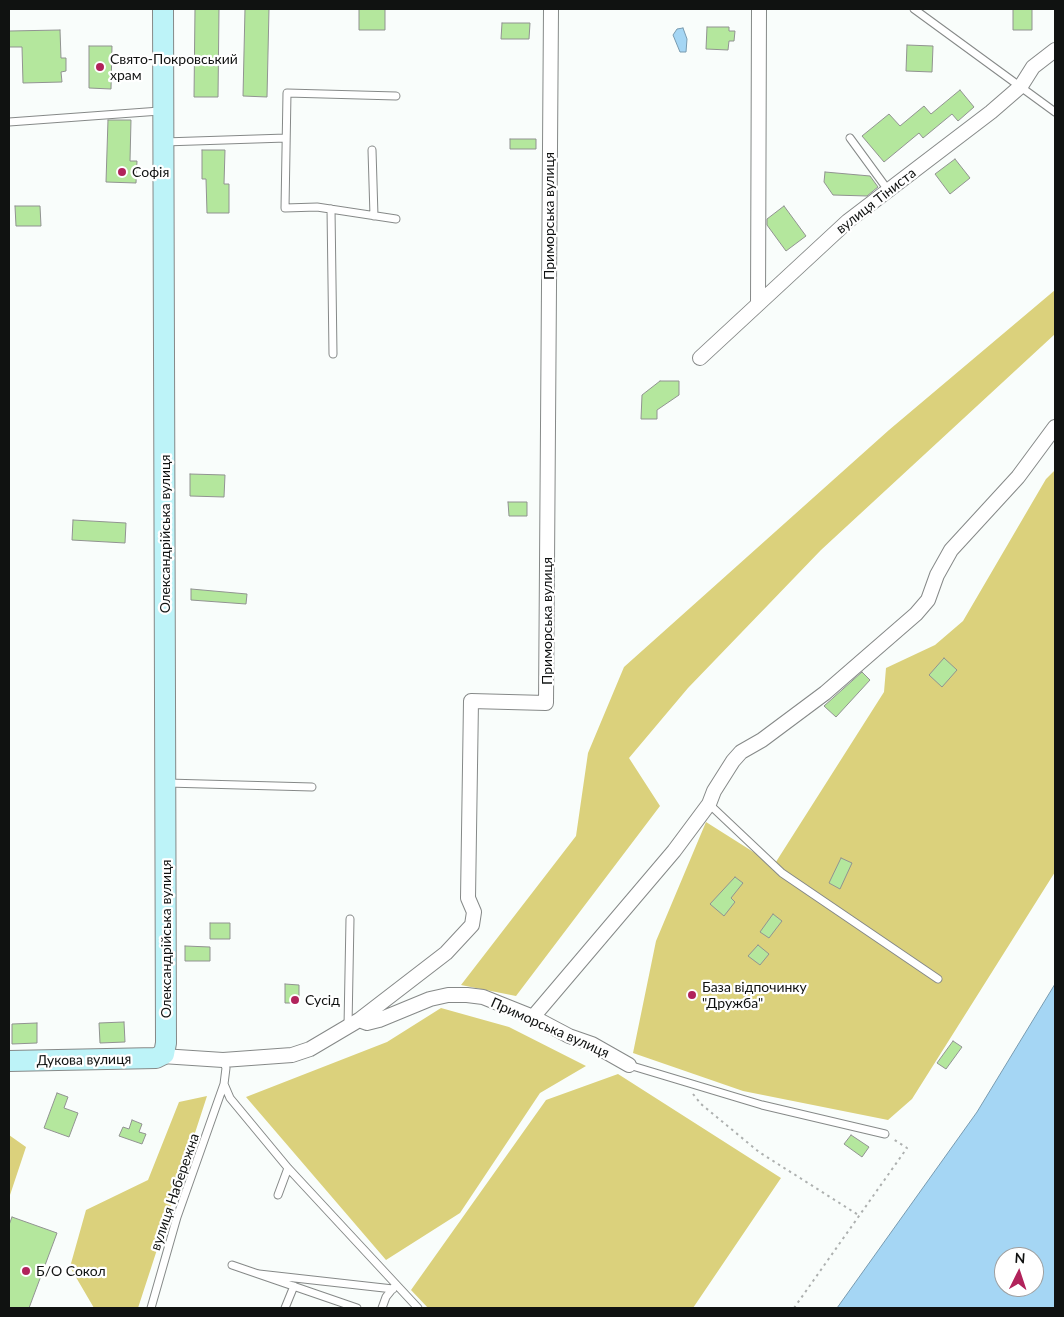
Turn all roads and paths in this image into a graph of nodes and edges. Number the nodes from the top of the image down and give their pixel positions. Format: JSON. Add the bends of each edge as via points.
{"nodes":[{"id":1,"x":164,"y":9,"type":"edge"},
{"id":2,"x":551,"y":9,"type":"edge"},
{"id":3,"x":759,"y":9,"type":"edge"},
{"id":4,"x":914,"y":9,"type":"edge"},
{"id":5,"x":1055,"y":50,"type":"edge"},
{"id":6,"x":1022,"y":86,"type":"junction"},
{"id":7,"x":396,"y":96,"type":"dead end"},
{"id":8,"x":164,"y":111,"type":"junction"},
{"id":9,"x":1055,"y":112,"type":"edge"},
{"id":10,"x":9,"y":122,"type":"edge"},
{"id":11,"x":286,"y":138,"type":"junction"},
{"id":12,"x":850,"y":138,"type":"dead end"},
{"id":13,"x":164,"y":142,"type":"junction"},
{"id":14,"x":372,"y":150,"type":"dead end"},
{"id":15,"x":888,"y":190,"type":"junction"},
{"id":16,"x":331,"y":210,"type":"junction"},
{"id":17,"x":374,"y":216,"type":"junction"},
{"id":18,"x":396,"y":219,"type":"dead end"},
{"id":19,"x":758,"y":304,"type":"junction"},
{"id":20,"x":333,"y":354,"type":"dead end"},
{"id":21,"x":700,"y":358,"type":"dead end"},
{"id":22,"x":1055,"y":427,"type":"edge"},
{"id":23,"x":166,"y":783,"type":"junction"},
{"id":24,"x":312,"y":787,"type":"dead end"},
{"id":25,"x":709,"y":804,"type":"junction"},
{"id":26,"x":350,"y":919,"type":"dead end"},
{"id":27,"x":938,"y":979,"type":"dead end"},
{"id":28,"x":533,"y":1017,"type":"junction"},
{"id":29,"x":353,"y":1023,"type":"junction"},
{"id":30,"x":161,"y":1056,"type":"junction"},
{"id":31,"x":223,"y":1060,"type":"junction"},
{"id":32,"x":9,"y":1061,"type":"edge"},
{"id":33,"x":629,"y":1065,"type":"joint"},
{"id":34,"x":681,"y":1081,"type":"junction"},
{"id":35,"x":224,"y":1084,"type":"junction"},
{"id":36,"x":885,"y":1134,"type":"joint"},
{"id":37,"x":288,"y":1168,"type":"junction"},
{"id":38,"x":278,"y":1195,"type":"dead end"},
{"id":39,"x":860,"y":1216,"type":"junction"},
{"id":40,"x":232,"y":1265,"type":"dead end"},
{"id":41,"x":260,"y":1274,"type":"junction"},
{"id":42,"x":294,"y":1286,"type":"junction"},
{"id":43,"x":395,"y":1286,"type":"junction"},
{"id":44,"x":353,"y":1307,"type":"edge"},
{"id":45,"x":151,"y":1308,"type":"edge"},
{"id":46,"x":285,"y":1308,"type":"edge"},
{"id":47,"x":382,"y":1308,"type":"edge"},
{"id":48,"x":418,"y":1308,"type":"edge"},
{"id":49,"x":794,"y":1308,"type":"edge"}],
"edges":[{"from":1,"to":8,"type":"street","name":"Олександрійська вулиця"},
{"from":2,"to":29,"type":"street","name":"Приморська вулиця","via":[[546,703],[471,701],[468,898],[474,912],[472,925],[446,953]]},
{"from":3,"to":19,"type":"street"},
{"from":4,"to":6,"type":"lane"},
{"from":5,"to":6,"type":"street","name":"вулиця Тіниста","via":[[1033,67]]},
{"from":6,"to":9,"type":"lane"},
{"from":6,"to":15,"type":"street","name":"вулиця Тіниста"},
{"from":7,"to":11,"type":"lane","via":[[288,93]]},
{"from":8,"to":10,"type":"lane"},
{"from":8,"to":13,"type":"street","name":"Олександрійська вулиця"},
{"from":11,"to":13,"type":"lane"},
{"from":11,"to":16,"type":"lane","via":[[285,208]]},
{"from":12,"to":15,"type":"lane"},
{"from":13,"to":23,"type":"street","name":"Олександрійська вулиця"},
{"from":14,"to":17,"type":"lane"},
{"from":15,"to":19,"type":"street","name":"вулиця Тіниста","via":[[848,221]]},
{"from":16,"to":17,"type":"lane"},
{"from":16,"to":20,"type":"lane"},
{"from":17,"to":18,"type":"lane"},
{"from":19,"to":21,"type":"street","name":"вулиця Тіниста"},
{"from":22,"to":25,"type":"street","via":[[1018,477],[951,550],[923,607],[825,693],[741,752],[719,780]]},
{"from":23,"to":24,"type":"lane"},
{"from":23,"to":30,"type":"street","name":"Олександрійська вулиця","via":[[166,1037]]},
{"from":25,"to":27,"type":"lane","via":[[782,873]]},
{"from":25,"to":28,"type":"street","via":[[674,851]]},
{"from":26,"to":29,"type":"lane"},
{"from":28,"to":29,"type":"street","name":"Приморська вулиця","via":[[483,997],[448,995],[414,1004],[379,1020]]},
{"from":28,"to":33,"type":"street","name":"Приморська вулиця"},
{"from":29,"to":31,"type":"street","via":[[310,1049],[292,1055]]},
{"from":30,"to":31,"type":"street"},
{"from":30,"to":32,"type":"street","name":"Дукова вулиця"},
{"from":31,"to":35,"type":"lane","via":[[226,1068]]},
{"from":33,"to":34,"type":"lane"},
{"from":34,"to":36,"type":"lane","via":[[762,1105]]},
{"from":34,"to":39,"type":"path","via":[[701,1104],[758,1152]]},
{"from":35,"to":37,"type":"lane","via":[[230,1098]]},
{"from":35,"to":45,"type":"lane","name":"вулиця Набережна","via":[[177,1217]]},
{"from":36,"to":39,"type":"path","via":[[907,1148]]},
{"from":37,"to":38,"type":"lane"},
{"from":37,"to":43,"type":"lane"},
{"from":39,"to":49,"type":"path"},
{"from":40,"to":41,"type":"lane"},
{"from":41,"to":42,"type":"lane"},
{"from":41,"to":43,"type":"lane"},
{"from":42,"to":44,"type":"lane"},
{"from":42,"to":46,"type":"lane"},
{"from":43,"to":47,"type":"lane"},
{"from":43,"to":48,"type":"lane"}]}
